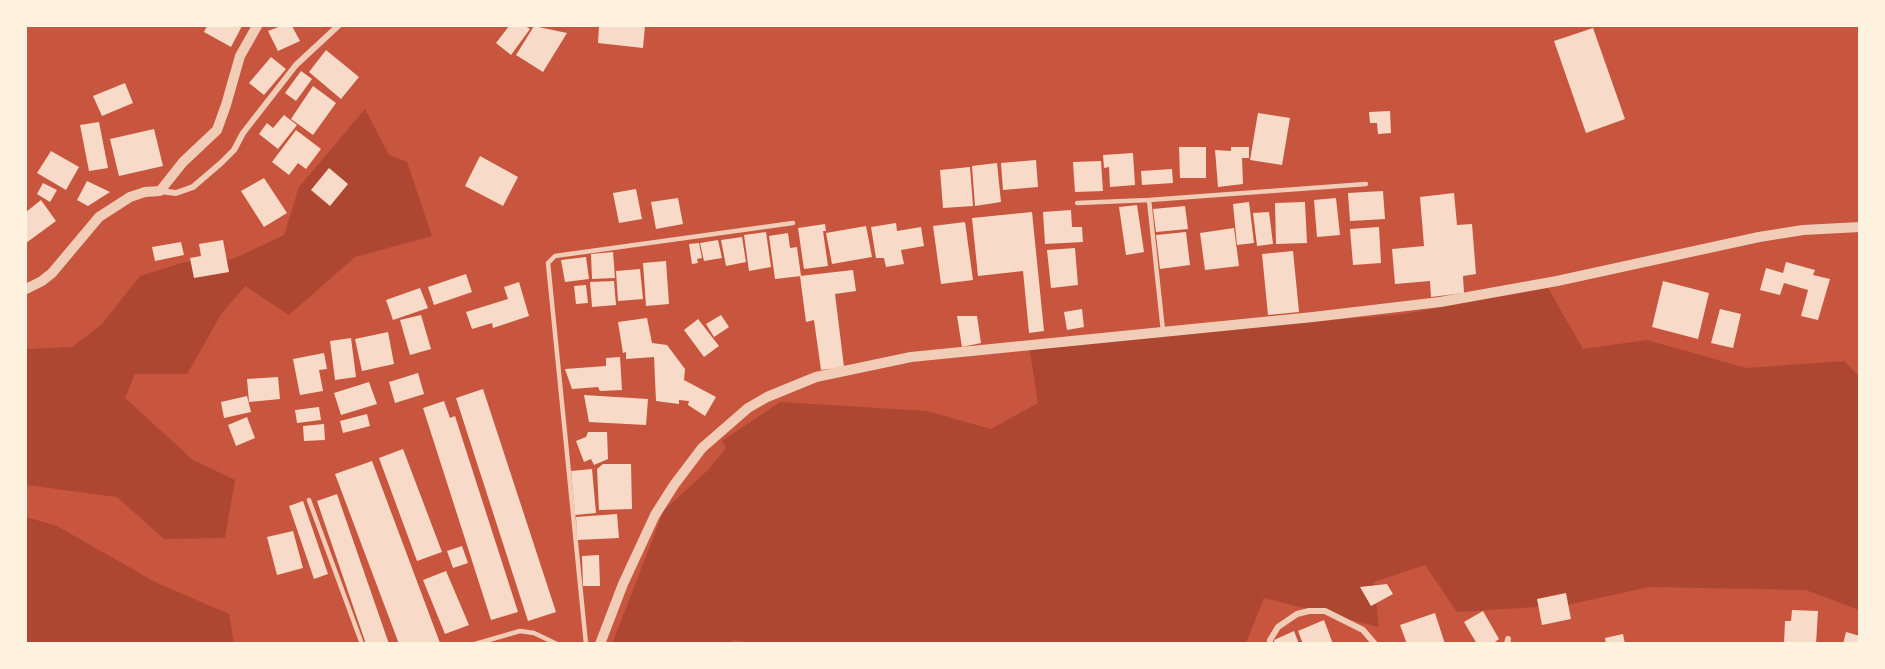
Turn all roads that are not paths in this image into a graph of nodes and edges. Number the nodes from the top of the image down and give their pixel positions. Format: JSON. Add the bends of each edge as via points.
{"nodes":[{"id":1,"x":257,"y":26,"type":"edge"},
{"id":2,"x":338,"y":26,"type":"edge"},
{"id":3,"x":1366,"y":184,"type":"dead end"},
{"id":4,"x":160,"y":191,"type":"junction"},
{"id":5,"x":1149,"y":200,"type":"junction"},
{"id":6,"x":1077,"y":203,"type":"dead end"},
{"id":7,"x":793,"y":223,"type":"dead end"},
{"id":8,"x":1860,"y":227,"type":"edge"},
{"id":9,"x":26,"y":289,"type":"edge"},
{"id":10,"x":1163,"y":331,"type":"junction"},
{"id":11,"x":309,"y":500,"type":"dead end"},
{"id":12,"x":362,"y":644,"type":"edge"},
{"id":13,"x":475,"y":644,"type":"edge"},
{"id":14,"x":556,"y":644,"type":"edge"},
{"id":15,"x":586,"y":644,"type":"edge"},
{"id":16,"x":600,"y":644,"type":"edge"},
{"id":17,"x":1270,"y":644,"type":"edge"},
{"id":18,"x":1375,"y":644,"type":"edge"}],
"edges":[{"from":1,"to":4,"type":"street","via":[[240,56],[216,130]]},
{"from":2,"to":4,"type":"street","via":[[296,65],[221,163],[194,187],[176,193]]},
{"from":3,"to":5,"type":"lane"},
{"from":4,"to":9,"type":"street","via":[[130,197],[99,217],[52,273]]},
{"from":5,"to":6,"type":"lane"},
{"from":5,"to":10,"type":"lane"},
{"from":7,"to":15,"type":"lane","via":[[555,256],[548,263]]},
{"from":8,"to":10,"type":"street","via":[[1759,237],[1440,302]]},
{"from":10,"to":16,"type":"street","via":[[911,357],[816,377],[767,397],[727,424],[702,448],[674,485],[655,515]]},
{"from":11,"to":12,"type":"lane"},
{"from":13,"to":14,"type":"lane","via":[[520,631]]},
{"from":17,"to":18,"type":"street","via":[[1278,627],[1309,611],[1325,611],[1363,630]]}]}
